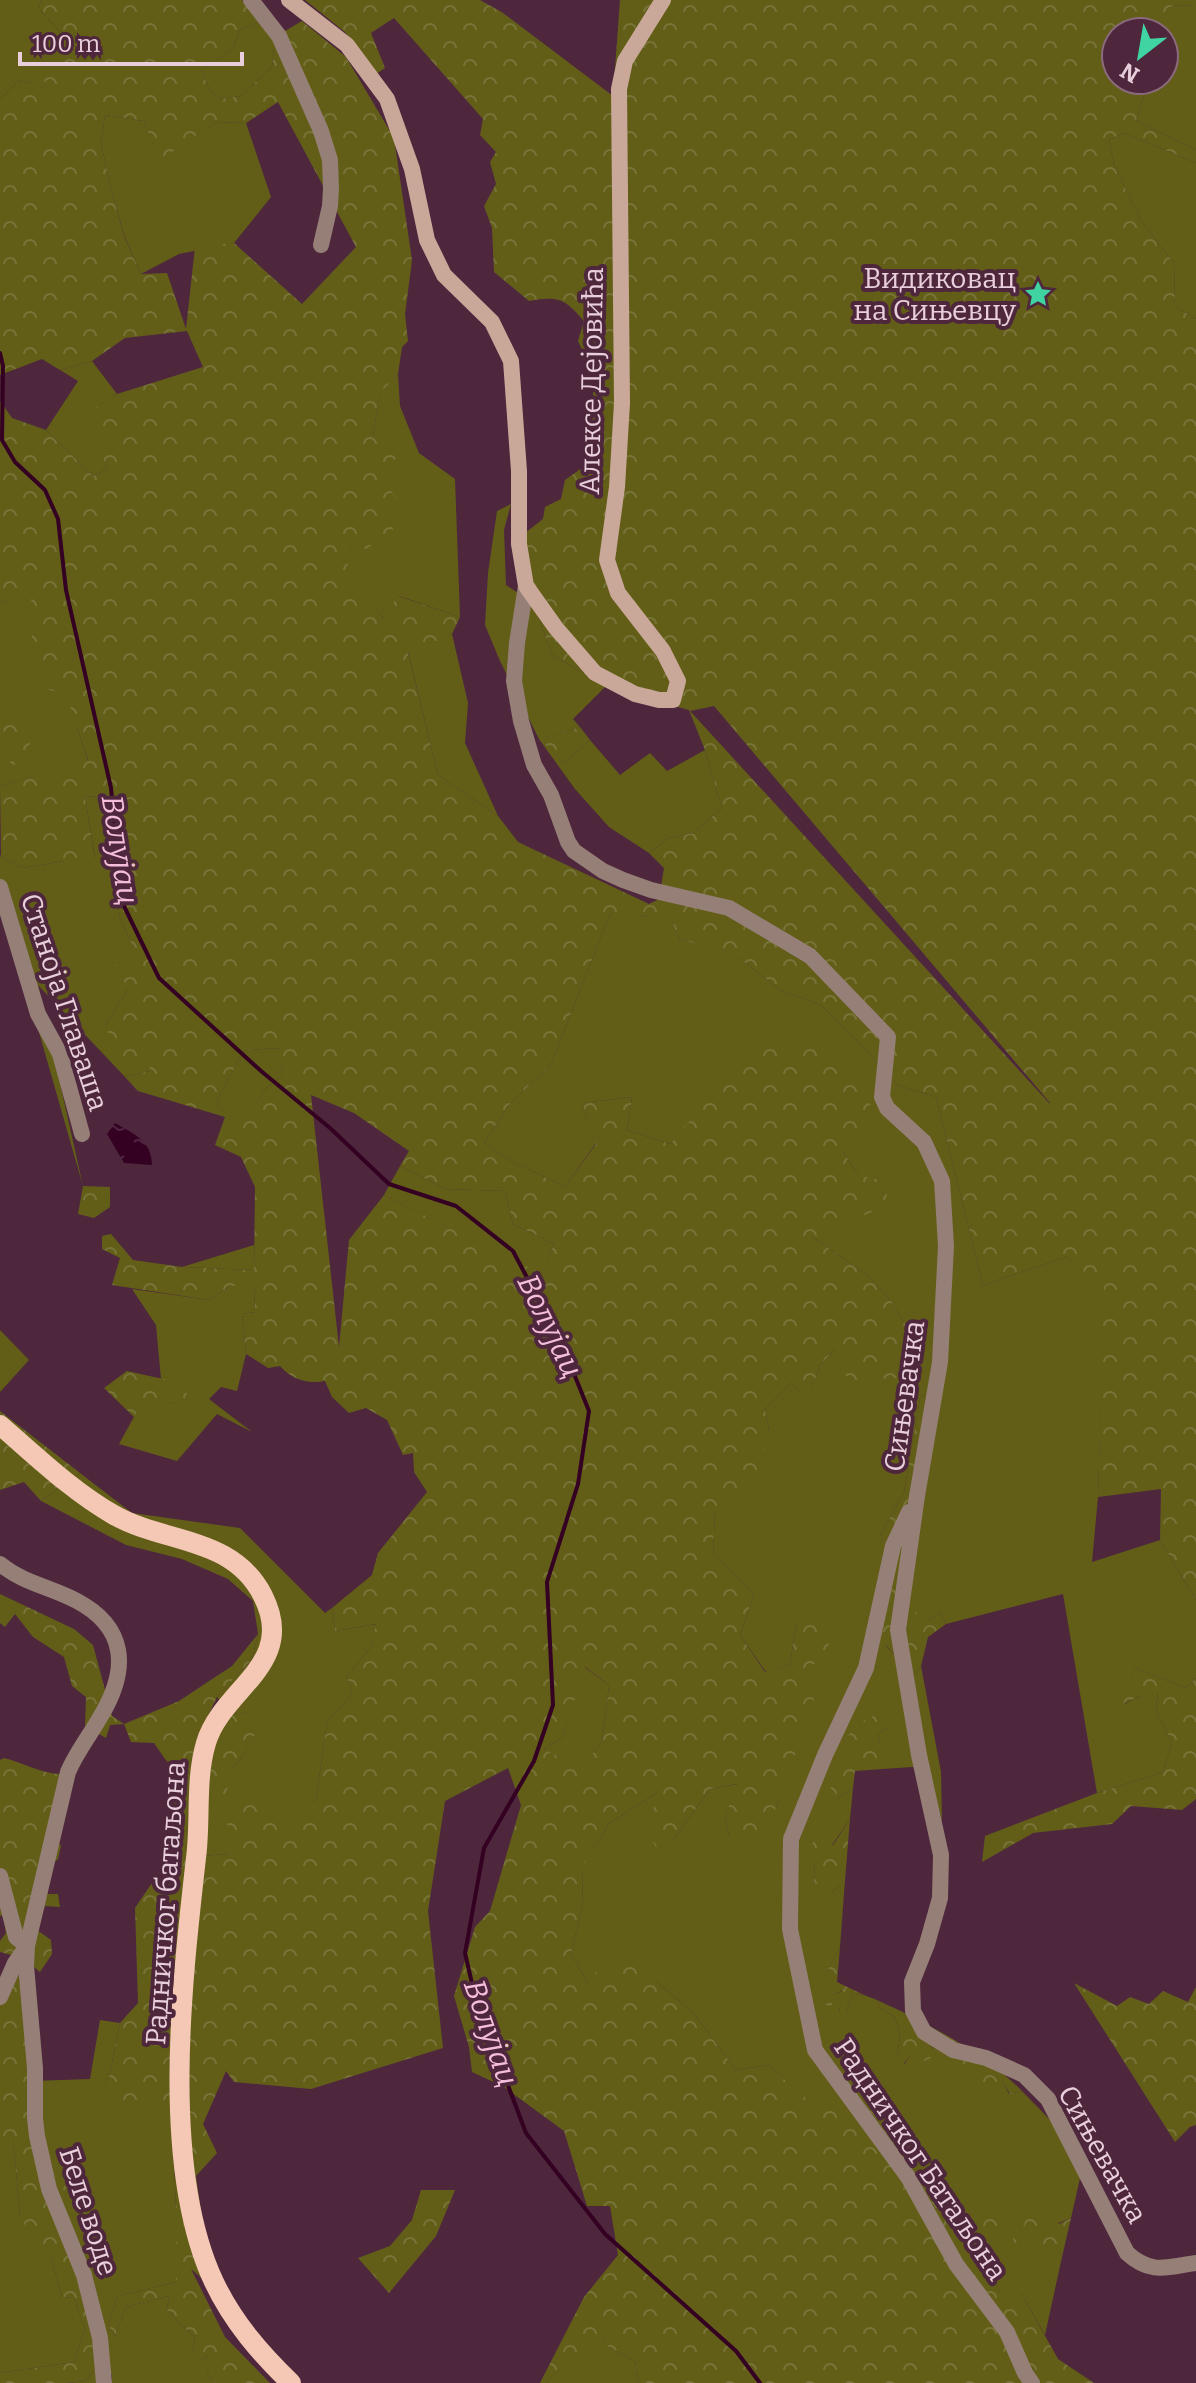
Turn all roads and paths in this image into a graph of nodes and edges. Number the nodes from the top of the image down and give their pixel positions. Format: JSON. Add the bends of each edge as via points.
{"nodes":[{"id":1,"x":251,"y":0,"type":"edge"},
{"id":2,"x":289,"y":0,"type":"edge"},
{"id":3,"x":663,"y":0,"type":"edge"},
{"id":4,"x":321,"y":245,"type":"dead end"},
{"id":5,"x":526,"y":586,"type":"junction"},
{"id":6,"x":0,"y":887,"type":"edge"},
{"id":7,"x":82,"y":1134,"type":"dead end"},
{"id":8,"x":0,"y":1425,"type":"edge"},
{"id":9,"x":917,"y":1496,"type":"junction"},
{"id":10,"x":0,"y":1564,"type":"edge"},
{"id":11,"x":0,"y":1876,"type":"edge"},
{"id":12,"x":27,"y":1946,"type":"junction"},
{"id":13,"x":0,"y":1997,"type":"edge"},
{"id":14,"x":1196,"y":2263,"type":"edge"},
{"id":15,"x":104,"y":2383,"type":"edge"},
{"id":16,"x":291,"y":2383,"type":"edge"},
{"id":17,"x":1032,"y":2383,"type":"edge"}],
"edges":[{"from":1,"to":4,"type":"street","via":[[279,36],[326,145],[331,197]]},
{"from":2,"to":5,"type":"street","name":"Алексе Дејовића","via":[[347,45],[387,99],[412,169],[427,240],[444,275],[492,322],[511,361],[519,544]]},
{"from":3,"to":5,"type":"street","name":"Алексе Дејовића","via":[[625,61],[619,89],[622,403],[607,560],[618,593],[663,651],[678,681],[673,700],[635,694],[595,673]]},
{"from":5,"to":9,"type":"street","name":"Сињевачка","via":[[514,681],[521,721],[534,765],[574,851],[623,880],[729,908],[810,956],[888,1037],[882,1097],[924,1142],[942,1181],[946,1246],[940,1362]]},
{"from":6,"to":7,"type":"street","name":"Станоја Главаша","via":[[38,1014],[60,1054]]},
{"from":8,"to":16,"type":"main road","name":"Радничког батаљона","via":[[115,1516],[225,1555],[251,1578],[269,1609],[272,1635],[267,1656],[217,1719],[202,1761],[180,2089],[189,2202],[207,2265],[239,2326]]},
{"from":9,"to":14,"type":"street","name":"Сињевачка","via":[[898,1630],[941,1855],[940,1898],[912,1982],[913,2011],[924,2032],[953,2050],[1024,2075],[1048,2099],[1127,2253],[1139,2264],[1155,2269]]},
{"from":9,"to":17,"type":"street","name":"Радничког Батаљона","via":[[893,1546],[866,1668],[791,1839],[790,1929],[815,2050],[908,2177],[956,2264],[1007,2332]]},
{"from":10,"to":12,"type":"street","name":"Беле воде","via":[[97,1613],[118,1646],[115,1687],[68,1772]]},
{"from":11,"to":12,"type":"street","via":[[16,1937]]},
{"from":12,"to":13,"type":"street"},
{"from":12,"to":15,"type":"street","name":"Беле воде","via":[[37,2136],[49,2189],[84,2275],[100,2338]]}]}
